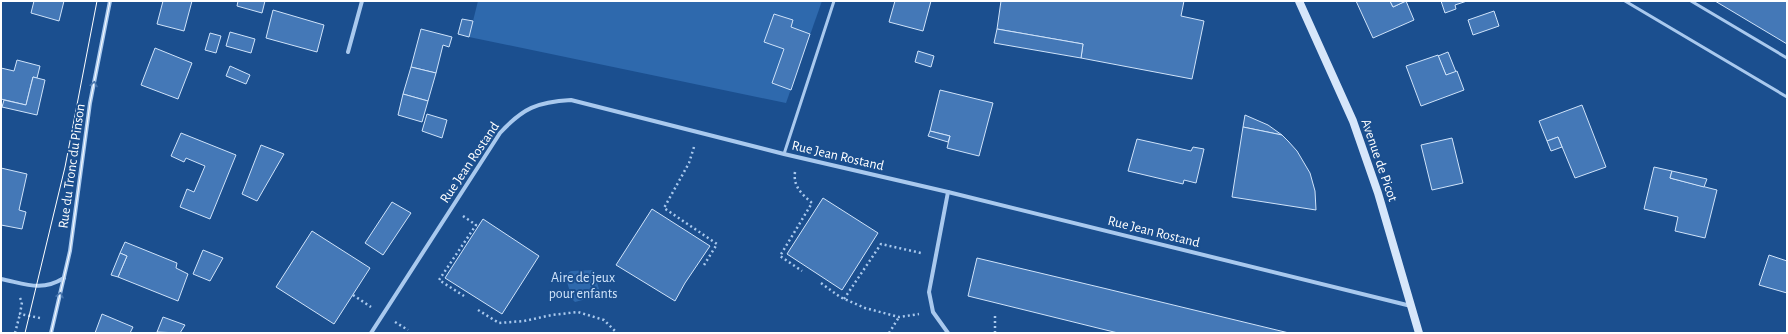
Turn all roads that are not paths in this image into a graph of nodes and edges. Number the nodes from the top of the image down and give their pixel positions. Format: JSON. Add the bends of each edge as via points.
{"nodes":[{"id":1,"x":110,"y":1,"type":"edge"},
{"id":2,"x":362,"y":1,"type":"edge"},
{"id":3,"x":834,"y":1,"type":"edge"},
{"id":4,"x":1299,"y":1,"type":"edge"},
{"id":5,"x":1625,"y":1,"type":"edge"},
{"id":6,"x":1691,"y":1,"type":"edge"},
{"id":7,"x":348,"y":52,"type":"dead end"},
{"id":8,"x":1787,"y":58,"type":"edge"},
{"id":9,"x":1787,"y":97,"type":"edge"},
{"id":10,"x":784,"y":154,"type":"junction"},
{"id":11,"x":948,"y":192,"type":"junction"},
{"id":12,"x":64,"y":278,"type":"junction"},
{"id":13,"x":1,"y":279,"type":"edge"},
{"id":14,"x":1412,"y":306,"type":"junction"},
{"id":15,"x":51,"y":333,"type":"edge"},
{"id":16,"x":371,"y":333,"type":"edge"},
{"id":17,"x":948,"y":333,"type":"edge"},
{"id":18,"x":1419,"y":333,"type":"edge"}],
"edges":[{"from":12,"to":1,"type":"street","name":"Rue du Tronc du Pinson","one_way":true,"via":[[74,224],[90,102]]},
{"from":2,"to":7,"type":"street"},
{"from":3,"to":10,"type":"lane"},
{"from":4,"to":14,"type":"street","name":"Avenue de Picot","via":[[1353,121]]},
{"from":5,"to":9,"type":"lane"},
{"from":6,"to":8,"type":"lane"},
{"from":10,"to":11,"type":"street","name":"Rue Jean Rostand"},
{"from":10,"to":16,"type":"street","name":"Rue Jean Rostand","via":[[571,100],[549,102],[522,112],[500,133]]},
{"from":11,"to":14,"type":"street","name":"Rue Jean Rostand"},
{"from":11,"to":17,"type":"street","via":[[929,292],[933,312]]},
{"from":12,"to":13,"type":"street","via":[[54,284],[37,287]]},
{"from":15,"to":12,"type":"street","name":"Rue du Tronc du Pinson","one_way":true},
{"from":14,"to":18,"type":"street","name":"Avenue de Picot"}]}
